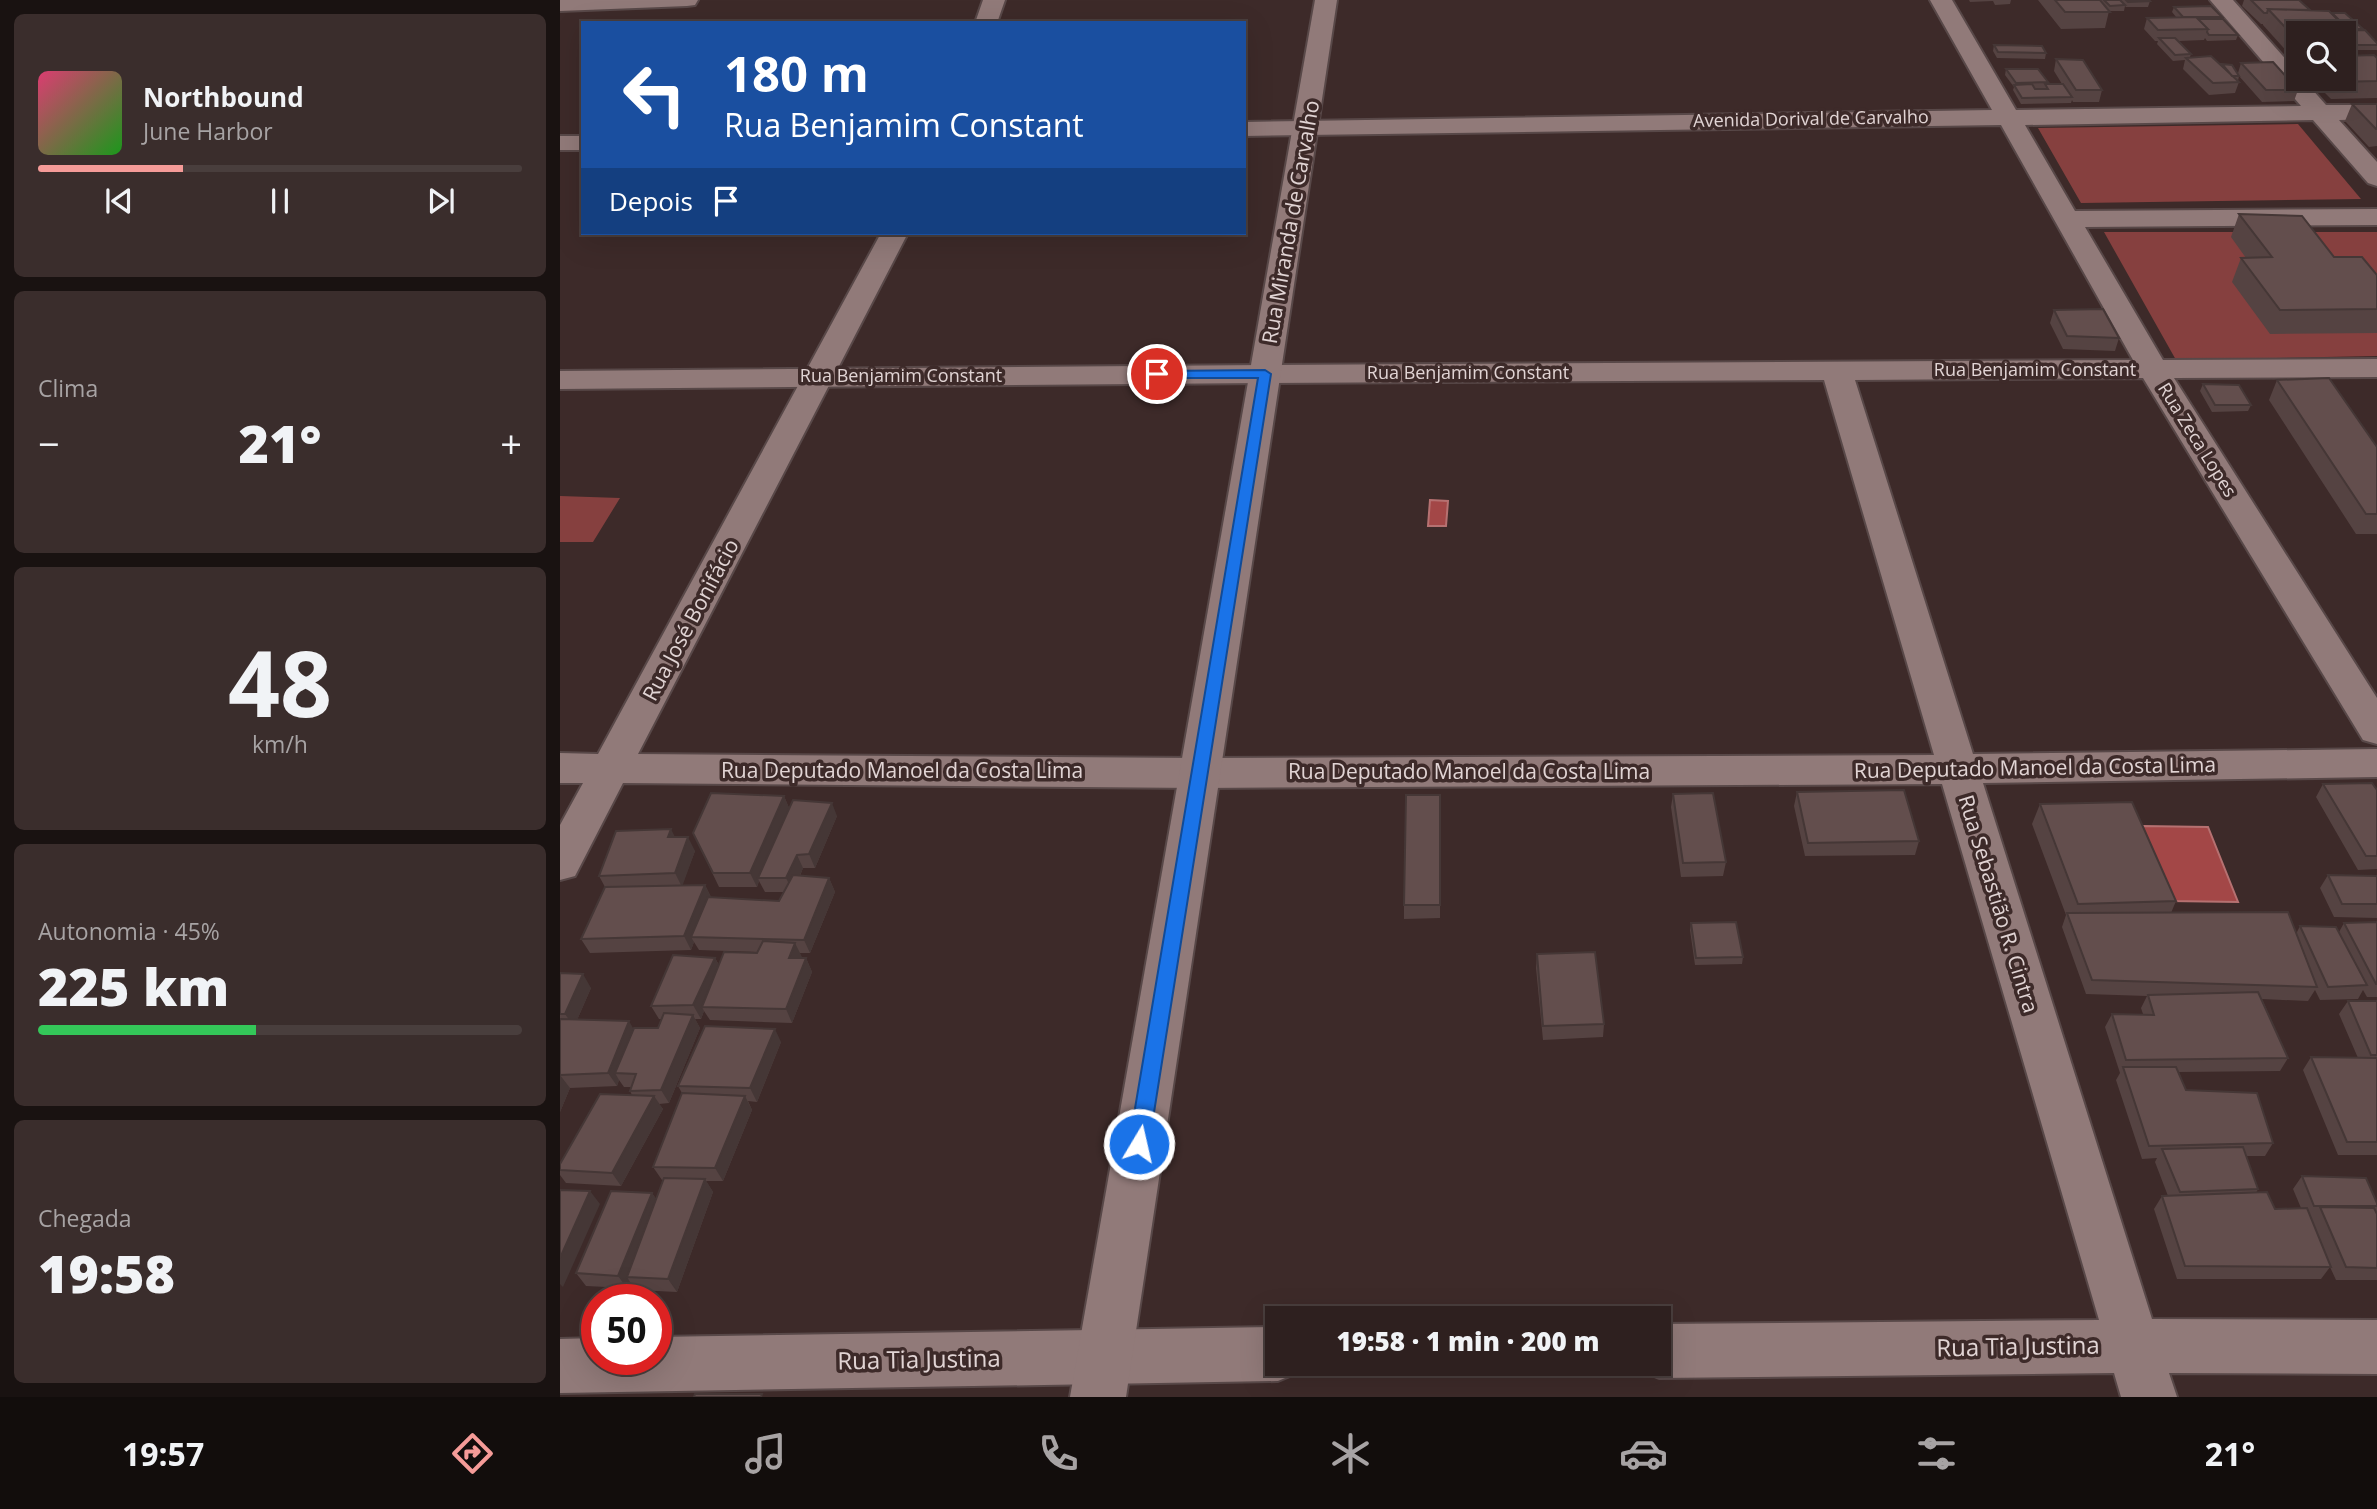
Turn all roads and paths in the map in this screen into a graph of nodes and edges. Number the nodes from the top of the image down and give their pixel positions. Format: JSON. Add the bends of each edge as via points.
{"nodes":[{"id":1,"x":687,"y":0,"type":"edge"},
{"id":2,"x":994,"y":0,"type":"edge"},
{"id":3,"x":1326,"y":0,"type":"edge"},
{"id":4,"x":1941,"y":0,"type":"edge"},
{"id":5,"x":2221,"y":0,"type":"edge"},
{"id":6,"x":560,"y":5,"type":"edge"},
{"id":7,"x":987,"y":21,"type":"edge"},
{"id":8,"x":2377,"y":112,"type":"edge"},
{"id":9,"x":2320,"y":113,"type":"junction"},
{"id":10,"x":2009,"y":116,"type":"junction"},
{"id":11,"x":1308,"y":127,"type":"junction"},
{"id":12,"x":1246,"y":129,"type":"edge"},
{"id":13,"x":560,"y":143,"type":"edge"},
{"id":14,"x":581,"y":143,"type":"edge"},
{"id":15,"x":2377,"y":178,"type":"edge"},
{"id":16,"x":2377,"y":217,"type":"edge"},
{"id":17,"x":2068,"y":219,"type":"junction"},
{"id":18,"x":893,"y":235,"type":"edge"},
{"id":19,"x":2377,"y":368,"type":"edge"},
{"id":20,"x":2152,"y":369,"type":"junction"},
{"id":21,"x":1837,"y":371,"type":"junction"},
{"id":22,"x":1265,"y":374,"type":"junction"},
{"id":23,"x":820,"y":376,"type":"junction"},
{"id":24,"x":560,"y":380,"type":"edge"},
{"id":25,"x":2377,"y":730,"type":"edge"},
{"id":26,"x":2377,"y":763,"type":"edge"},
{"id":27,"x":560,"y":768,"type":"edge"},
{"id":28,"x":612,"y":768,"type":"junction"},
{"id":29,"x":1956,"y":769,"type":"junction"},
{"id":30,"x":1199,"y":773,"type":"junction"},
{"id":31,"x":560,"y":864,"type":"edge"},
{"id":32,"x":2134,"y":1346,"type":"junction"},
{"id":33,"x":2377,"y":1347,"type":"edge"},
{"id":34,"x":1671,"y":1351,"type":"edge"},
{"id":35,"x":1265,"y":1356,"type":"edge"},
{"id":36,"x":560,"y":1366,"type":"edge"},
{"id":37,"x":1102,"y":1377,"type":"edge"},
{"id":38,"x":2149,"y":1397,"type":"edge"}],
"edges":[{"from":1,"to":6,"type":"street"},
{"from":2,"to":7,"type":"street"},
{"from":3,"to":11,"type":"street","name":"Rua Miranda de Carvalho"},
{"from":4,"to":10,"type":"street","name":"Rua Zeca Lopes"},
{"from":5,"to":9,"type":"street"},
{"from":8,"to":9,"type":"street","name":"Avenida Dorival de Carvalho"},
{"from":9,"to":10,"type":"street","name":"Avenida Dorival de Carvalho"},
{"from":9,"to":15,"type":"street"},
{"from":10,"to":11,"type":"street","name":"Avenida Dorival de Carvalho"},
{"from":10,"to":17,"type":"street","name":"Rua Zeca Lopes"},
{"from":11,"to":12,"type":"street","name":"Avenida Dorival de Carvalho"},
{"from":11,"to":22,"type":"street","name":"Rua Miranda de Carvalho"},
{"from":13,"to":14,"type":"street"},
{"from":16,"to":17,"type":"street"},
{"from":17,"to":20,"type":"street","name":"Rua Zeca Lopes"},
{"from":18,"to":23,"type":"street","name":"Rua José Bonifácio"},
{"from":19,"to":20,"type":"street","name":"Rua Benjamim Constant"},
{"from":20,"to":21,"type":"street","name":"Rua Benjamim Constant"},
{"from":20,"to":25,"type":"street","name":"Rua Zeca Lopes"},
{"from":21,"to":22,"type":"street","name":"Rua Benjamim Constant"},
{"from":21,"to":29,"type":"street","name":"Rua Sebastião R. Cintra"},
{"from":22,"to":23,"type":"street","name":"Rua Benjamim Constant"},
{"from":22,"to":30,"type":"street","name":"Rua Miranda de Carvalho"},
{"from":23,"to":24,"type":"street","name":"Rua Benjamim Constant"},
{"from":23,"to":28,"type":"street","name":"Rua José Bonifácio"},
{"from":26,"to":29,"type":"street","name":"Rua Deputado Manoel da Costa Lima"},
{"from":27,"to":28,"type":"street","name":"Rua Deputado Manoel da Costa Lima"},
{"from":28,"to":30,"type":"street","name":"Rua Deputado Manoel da Costa Lima"},
{"from":28,"to":31,"type":"street","name":"Rua José Bonifácio"},
{"from":29,"to":30,"type":"street","name":"Rua Deputado Manoel da Costa Lima"},
{"from":29,"to":32,"type":"street","name":"Rua Sebastião R. Cintra"},
{"from":30,"to":37,"type":"street","name":"Rua Miranda de Carvalho"},
{"from":32,"to":33,"type":"street","name":"Rua Tia Justina"},
{"from":32,"to":34,"type":"street","name":"Rua Tia Justina"},
{"from":32,"to":38,"type":"street","name":"Rua Sebastião R. Cintra"},
{"from":35,"to":37,"type":"street","name":"Rua Tia Justina"},
{"from":36,"to":37,"type":"street","name":"Rua Tia Justina"}]}
